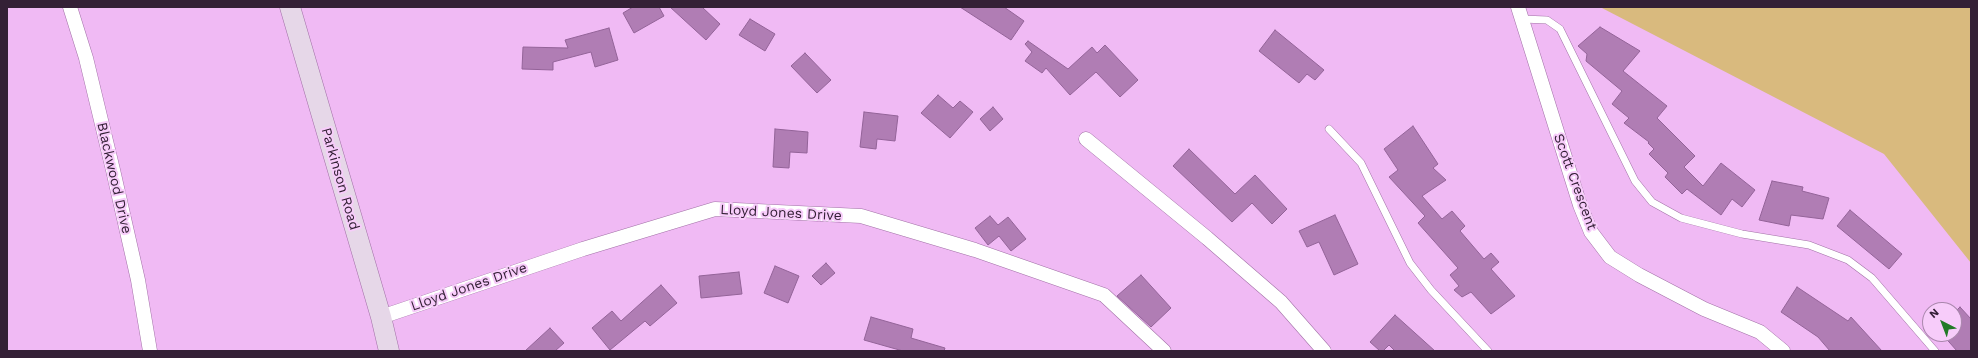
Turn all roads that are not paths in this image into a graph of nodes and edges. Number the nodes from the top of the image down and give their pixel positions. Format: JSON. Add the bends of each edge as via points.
{"nodes":[{"id":1,"x":70,"y":7,"type":"edge"},
{"id":2,"x":290,"y":7,"type":"edge"},
{"id":3,"x":1520,"y":13,"type":"edge"},
{"id":4,"x":1329,"y":129,"type":"dead end"},
{"id":5,"x":1086,"y":139,"type":"dead end"},
{"id":6,"x":381,"y":317,"type":"junction"},
{"id":7,"x":150,"y":351,"type":"edge"},
{"id":8,"x":389,"y":351,"type":"edge"},
{"id":9,"x":1164,"y":351,"type":"edge"},
{"id":10,"x":1324,"y":351,"type":"edge"},
{"id":11,"x":1488,"y":351,"type":"edge"},
{"id":12,"x":1782,"y":351,"type":"edge"},
{"id":13,"x":1934,"y":351,"type":"edge"}],
"edges":[{"from":1,"to":7,"type":"street","name":"Blackwood Drive","via":[[86,58],[113,170],[138,280]]},
{"from":2,"to":6,"type":"street","name":"Parkinson Road"},
{"from":3,"to":12,"type":"street","name":"Scott Crescent","via":[[1580,205],[1591,232],[1610,257],[1704,309],[1760,332]]},
{"from":3,"to":13,"type":"lane","via":[[1547,20],[1560,29],[1636,181],[1652,202],[1681,218],[1742,234],[1809,245],[1848,260],[1872,278]]},
{"from":4,"to":11,"type":"lane","via":[[1361,163],[1410,263],[1431,290]]},
{"from":5,"to":10,"type":"street","via":[[1281,302]]},
{"from":6,"to":8,"type":"street","name":"Parkinson Road"},
{"from":6,"to":9,"type":"street","name":"Lloyd Jones Drive","via":[[583,249],[715,209],[861,216],[975,250],[1104,295]]}]}
